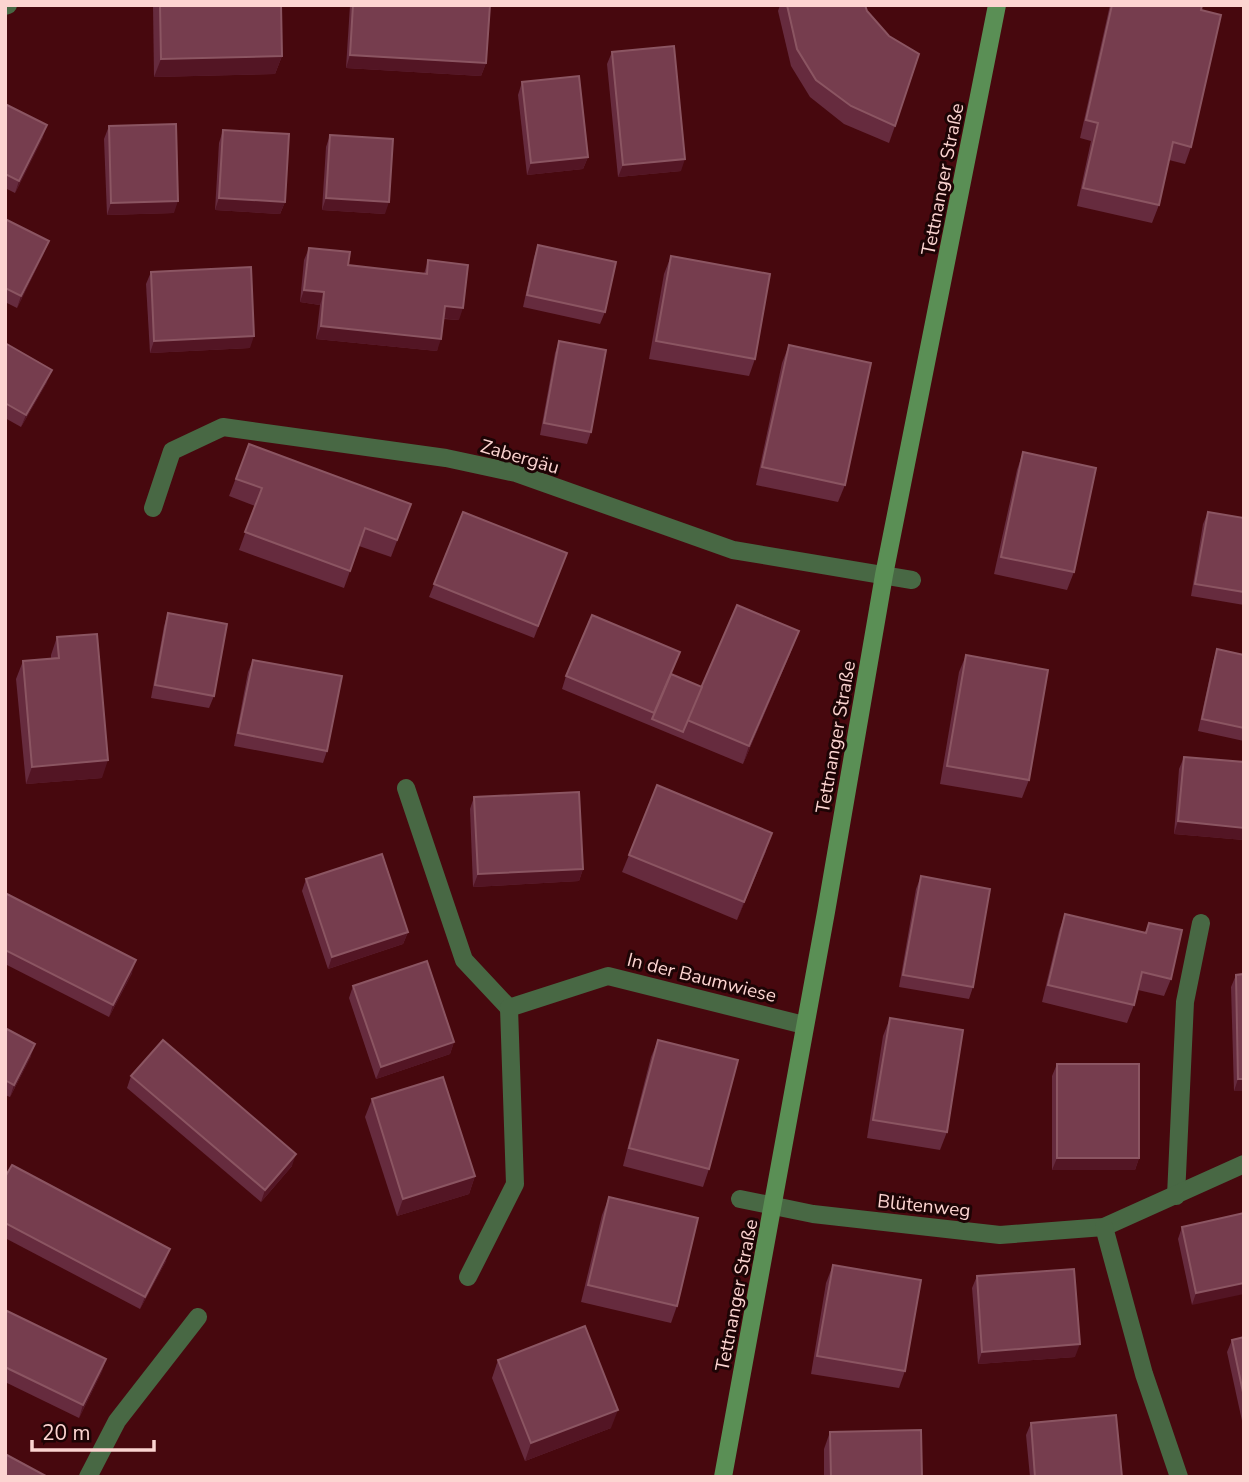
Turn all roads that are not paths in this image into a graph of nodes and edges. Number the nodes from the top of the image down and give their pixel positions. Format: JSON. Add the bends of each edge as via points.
{"nodes":[{"id":1,"x":997,"y":5,"type":"edge"},
{"id":2,"x":153,"y":508,"type":"dead end"},
{"id":3,"x":884,"y":575,"type":"junction"},
{"id":4,"x":912,"y":580,"type":"dead end"},
{"id":5,"x":406,"y":788,"type":"dead end"},
{"id":6,"x":1200,"y":923,"type":"dead end"},
{"id":7,"x":509,"y":1008,"type":"junction"},
{"id":8,"x":804,"y":1025,"type":"junction"},
{"id":9,"x":1244,"y":1164,"type":"edge"},
{"id":10,"x":1176,"y":1196,"type":"junction"},
{"id":11,"x":740,"y":1199,"type":"dead end"},
{"id":12,"x":774,"y":1205,"type":"junction"},
{"id":13,"x":1104,"y":1227,"type":"junction"},
{"id":14,"x":468,"y":1277,"type":"dead end"},
{"id":15,"x":198,"y":1317,"type":"dead end"},
{"id":16,"x":88,"y":1477,"type":"edge"},
{"id":17,"x":723,"y":1477,"type":"edge"},
{"id":18,"x":1179,"y":1477,"type":"edge"}],
"edges":[{"from":1,"to":3,"type":"street","name":"Tettnanger Straße"},
{"from":2,"to":3,"type":"street","name":"Zabergäu","via":[[172,451],[223,427],[446,458],[516,473],[733,550]]},
{"from":3,"to":4,"type":"street","name":"Zabergäu"},
{"from":3,"to":8,"type":"street","name":"Tettnanger Straße"},
{"from":5,"to":7,"type":"street","via":[[464,960]]},
{"from":6,"to":10,"type":"street","via":[[1185,1002]]},
{"from":7,"to":8,"type":"street","name":"In der Baumwiese","via":[[608,976]]},
{"from":7,"to":14,"type":"street","via":[[515,1184]]},
{"from":8,"to":12,"type":"street","name":"Tettnanger Straße"},
{"from":9,"to":10,"type":"street","name":"Blütenweg"},
{"from":10,"to":13,"type":"street","name":"Blütenweg"},
{"from":11,"to":12,"type":"street","name":"Blütenweg"},
{"from":12,"to":13,"type":"street","name":"Blütenweg","via":[[813,1214],[1000,1235]]},
{"from":12,"to":17,"type":"street","name":"Tettnanger Straße"},
{"from":13,"to":18,"type":"street","via":[[1144,1374]]},
{"from":15,"to":16,"type":"street","via":[[117,1421]]}]}
